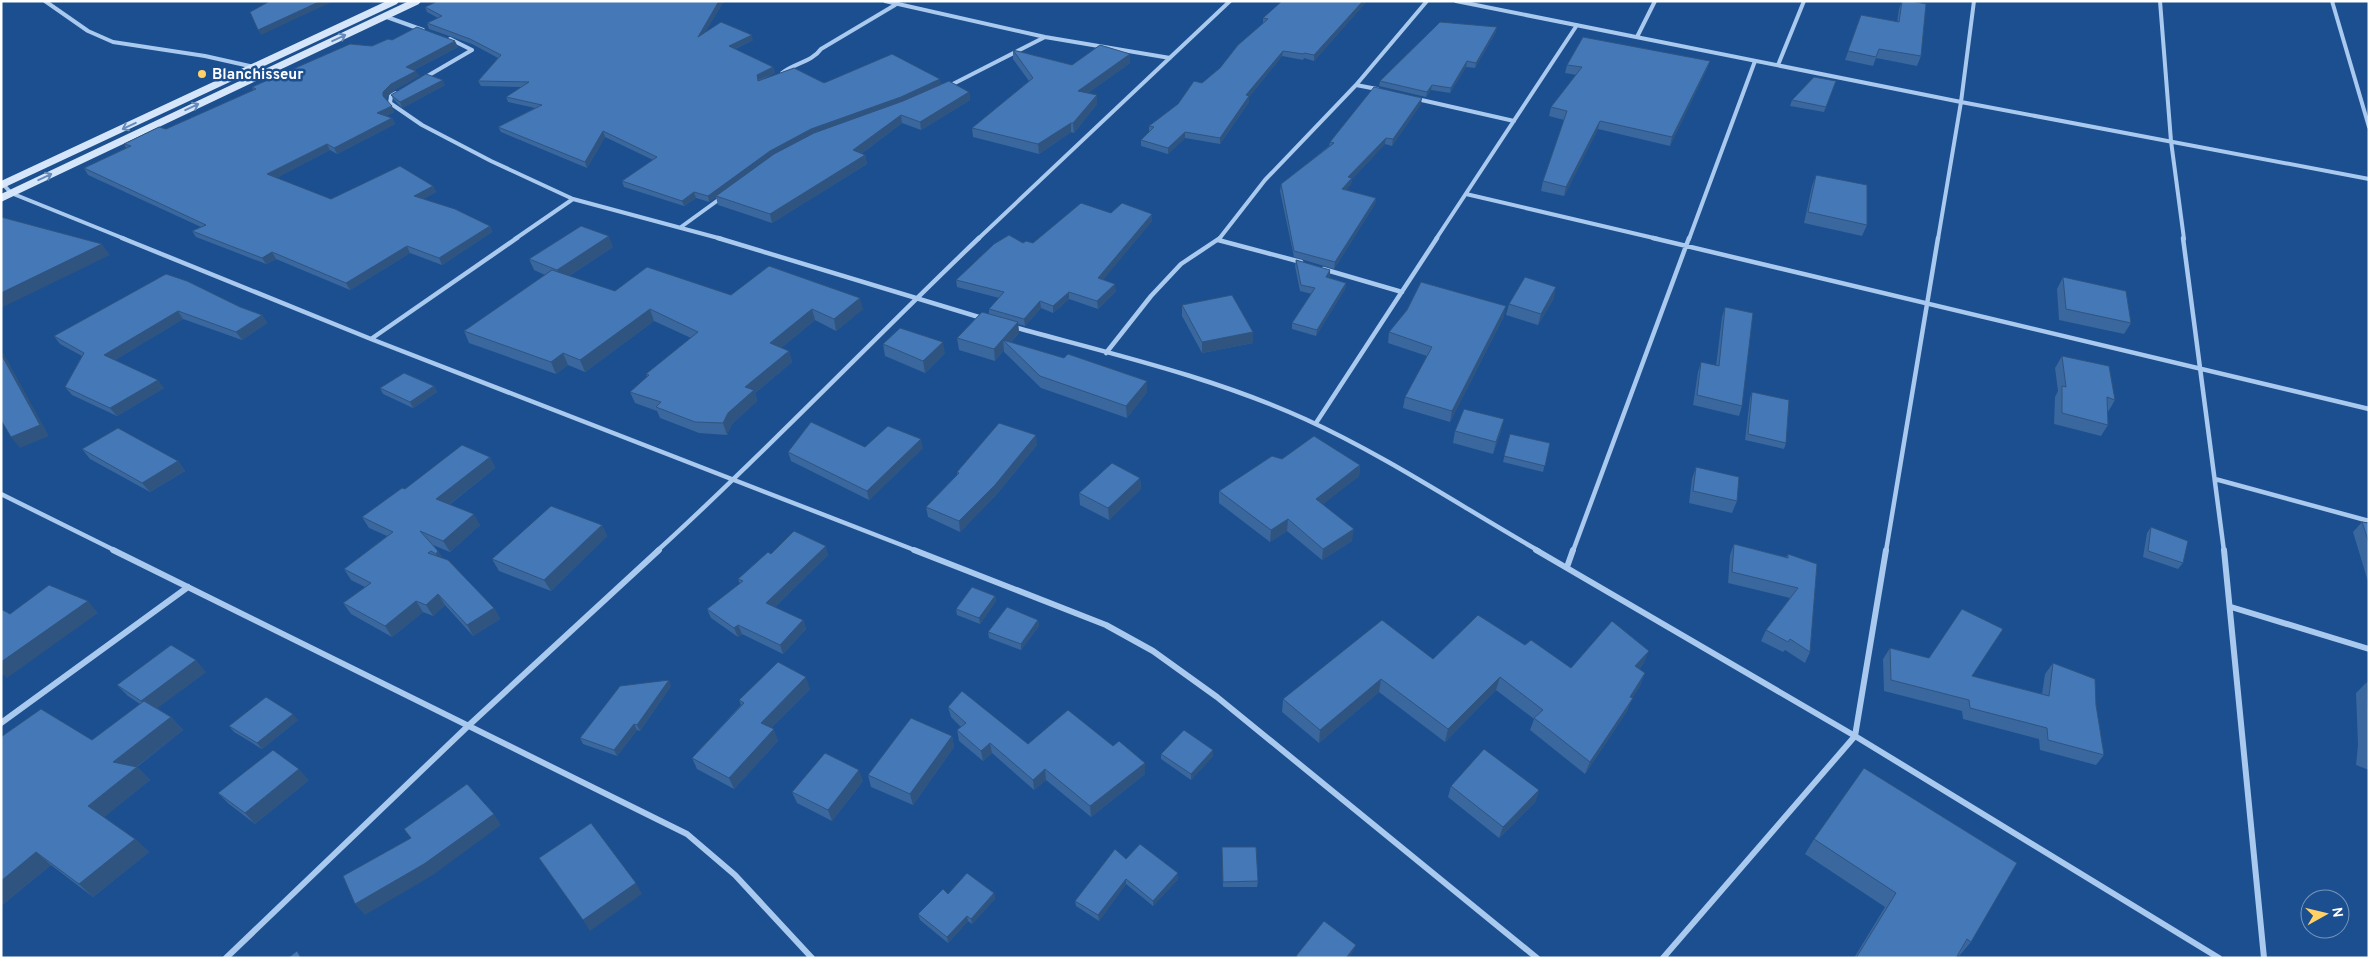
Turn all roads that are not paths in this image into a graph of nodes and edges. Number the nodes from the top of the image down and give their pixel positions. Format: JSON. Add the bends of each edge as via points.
{"nodes":[{"id":1,"x":45,"y":1,"type":"edge"},
{"id":2,"x":395,"y":1,"type":"edge"},
{"id":3,"x":417,"y":1,"type":"edge"},
{"id":4,"x":885,"y":1,"type":"edge"},
{"id":5,"x":1230,"y":1,"type":"edge"},
{"id":6,"x":1427,"y":1,"type":"edge"},
{"id":7,"x":1456,"y":1,"type":"edge"},
{"id":8,"x":1481,"y":1,"type":"edge"},
{"id":9,"x":1655,"y":1,"type":"edge"},
{"id":10,"x":1804,"y":1,"type":"edge"},
{"id":11,"x":1974,"y":1,"type":"edge"},
{"id":12,"x":2160,"y":1,"type":"edge"},
{"id":13,"x":2332,"y":1,"type":"edge"},
{"id":14,"x":895,"y":5,"type":"junction"},
{"id":15,"x":1478,"y":6,"type":"junction"},
{"id":16,"x":384,"y":16,"type":"junction"},
{"id":17,"x":1577,"y":25,"type":"junction"},
{"id":18,"x":431,"y":33,"type":"edge"},
{"id":19,"x":1045,"y":37,"type":"junction"},
{"id":20,"x":1637,"y":37,"type":"junction"},
{"id":21,"x":449,"y":39,"type":"edge"},
{"id":22,"x":1170,"y":58,"type":"junction"},
{"id":23,"x":1756,"y":60,"type":"junction"},
{"id":24,"x":1778,"y":65,"type":"junction"},
{"id":25,"x":255,"y":67,"type":"junction"},
{"id":26,"x":777,"y":76,"type":"edge"},
{"id":27,"x":420,"y":80,"type":"edge"},
{"id":28,"x":1356,"y":85,"type":"junction"},
{"id":29,"x":948,"y":86,"type":"edge"},
{"id":30,"x":404,"y":88,"type":"edge"},
{"id":31,"x":1384,"y":91,"type":"edge"},
{"id":32,"x":1412,"y":97,"type":"edge"},
{"id":33,"x":1961,"y":102,"type":"junction"},
{"id":34,"x":1514,"y":121,"type":"junction"},
{"id":35,"x":2369,"y":127,"type":"edge"},
{"id":36,"x":2171,"y":141,"type":"junction"},
{"id":37,"x":2369,"y":179,"type":"edge"},
{"id":38,"x":2,"y":184,"type":"edge"},
{"id":39,"x":11,"y":193,"type":"junction"},
{"id":40,"x":728,"y":194,"type":"edge"},
{"id":41,"x":1466,"y":194,"type":"junction"},
{"id":42,"x":1,"y":198,"type":"edge"},
{"id":43,"x":573,"y":199,"type":"junction"},
{"id":44,"x":681,"y":227,"type":"junction"},
{"id":45,"x":1218,"y":240,"type":"junction"},
{"id":46,"x":1687,"y":245,"type":"junction"},
{"id":47,"x":1308,"y":264,"type":"edge"},
{"id":48,"x":1317,"y":267,"type":"edge"},
{"id":49,"x":1402,"y":292,"type":"junction"},
{"id":50,"x":915,"y":299,"type":"junction"},
{"id":51,"x":1928,"y":302,"type":"junction"},
{"id":52,"x":991,"y":321,"type":"edge"},
{"id":53,"x":1010,"y":326,"type":"edge"},
{"id":54,"x":371,"y":339,"type":"junction"},
{"id":55,"x":1106,"y":353,"type":"junction"},
{"id":56,"x":2200,"y":367,"type":"junction"},
{"id":57,"x":2369,"y":409,"type":"edge"},
{"id":58,"x":1316,"y":423,"type":"junction"},
{"id":59,"x":2215,"y":479,"type":"junction"},
{"id":60,"x":735,"y":480,"type":"junction"},
{"id":61,"x":1,"y":494,"type":"edge"},
{"id":62,"x":2369,"y":521,"type":"edge"},
{"id":63,"x":1567,"y":567,"type":"junction"},
{"id":64,"x":188,"y":588,"type":"junction"},
{"id":65,"x":2231,"y":607,"type":"junction"},
{"id":66,"x":2369,"y":649,"type":"edge"},
{"id":67,"x":1,"y":723,"type":"edge"},
{"id":68,"x":467,"y":727,"type":"junction"},
{"id":69,"x":1855,"y":736,"type":"junction"},
{"id":70,"x":226,"y":958,"type":"edge"},
{"id":71,"x":812,"y":958,"type":"edge"},
{"id":72,"x":1537,"y":958,"type":"edge"},
{"id":73,"x":1663,"y":958,"type":"edge"},
{"id":74,"x":2219,"y":958,"type":"edge"},
{"id":75,"x":2264,"y":958,"type":"edge"}],
"edges":[{"from":1,"to":25,"type":"street","via":[[88,32],[113,42]]},
{"from":2,"to":25,"type":"main road"},
{"from":3,"to":16,"type":"main road"},
{"from":4,"to":14,"type":"street"},
{"from":5,"to":22,"type":"street"},
{"from":6,"to":28,"type":"street"},
{"from":7,"to":15,"type":"street"},
{"from":8,"to":15,"type":"street"},
{"from":9,"to":20,"type":"street"},
{"from":10,"to":24,"type":"street"},
{"from":11,"to":33,"type":"street"},
{"from":12,"to":36,"type":"street"},
{"from":13,"to":35,"type":"street"},
{"from":14,"to":19,"type":"street"},
{"from":14,"to":26,"type":"street","via":[[821,48],[815,57],[793,64]]},
{"from":15,"to":17,"type":"street"},
{"from":16,"to":18,"type":"street"},
{"from":39,"to":16,"type":"main road","one_way":true},
{"from":17,"to":20,"type":"street"},
{"from":17,"to":34,"type":"street"},
{"from":19,"to":22,"type":"street"},
{"from":19,"to":29,"type":"street"},
{"from":20,"to":23,"type":"street"},
{"from":21,"to":27,"type":"street","via":[[472,50]]},
{"from":22,"to":50,"type":"street"},
{"from":23,"to":24,"type":"street"},
{"from":23,"to":46,"type":"street"},
{"from":24,"to":33,"type":"street"},
{"from":25,"to":38,"type":"main road","one_way":true},
{"from":28,"to":31,"type":"street"},
{"from":28,"to":45,"type":"street","via":[[1265,180]]},
{"from":30,"to":43,"type":"street","via":[[391,96],[390,103],[422,125]]},
{"from":32,"to":34,"type":"street"},
{"from":33,"to":36,"type":"street"},
{"from":33,"to":51,"type":"street"},
{"from":34,"to":41,"type":"street"},
{"from":36,"to":37,"type":"street"},
{"from":36,"to":56,"type":"street"},
{"from":38,"to":39,"type":"street"},
{"from":39,"to":42,"type":"main road"},
{"from":39,"to":54,"type":"street"},
{"from":40,"to":44,"type":"street"},
{"from":41,"to":46,"type":"street"},
{"from":41,"to":49,"type":"street"},
{"from":43,"to":44,"type":"street"},
{"from":43,"to":54,"type":"street"},
{"from":44,"to":50,"type":"street"},
{"from":45,"to":47,"type":"street"},
{"from":45,"to":55,"type":"street","via":[[1181,264]]},
{"from":46,"to":51,"type":"street"},
{"from":46,"to":63,"type":"street"},
{"from":48,"to":49,"type":"street"},
{"from":49,"to":58,"type":"street"},
{"from":50,"to":52,"type":"street"},
{"from":50,"to":60,"type":"street"},
{"from":51,"to":56,"type":"street"},
{"from":51,"to":69,"type":"street"},
{"from":53,"to":55,"type":"street"},
{"from":54,"to":60,"type":"street"},
{"from":55,"to":58,"type":"street","via":[[1245,394]]},
{"from":56,"to":57,"type":"street"},
{"from":56,"to":59,"type":"street"},
{"from":58,"to":63,"type":"street"},
{"from":59,"to":62,"type":"street"},
{"from":59,"to":65,"type":"street"},
{"from":60,"to":68,"type":"street"},
{"from":60,"to":72,"type":"street","via":[[1106,625],[1153,651],[1217,697]]},
{"from":61,"to":64,"type":"street"},
{"from":63,"to":69,"type":"street"},
{"from":64,"to":67,"type":"street"},
{"from":64,"to":68,"type":"street"},
{"from":65,"to":66,"type":"street"},
{"from":65,"to":75,"type":"street"},
{"from":68,"to":70,"type":"street"},
{"from":68,"to":71,"type":"street","via":[[687,834],[735,874]]},
{"from":69,"to":73,"type":"street"},
{"from":69,"to":74,"type":"street"}]}
